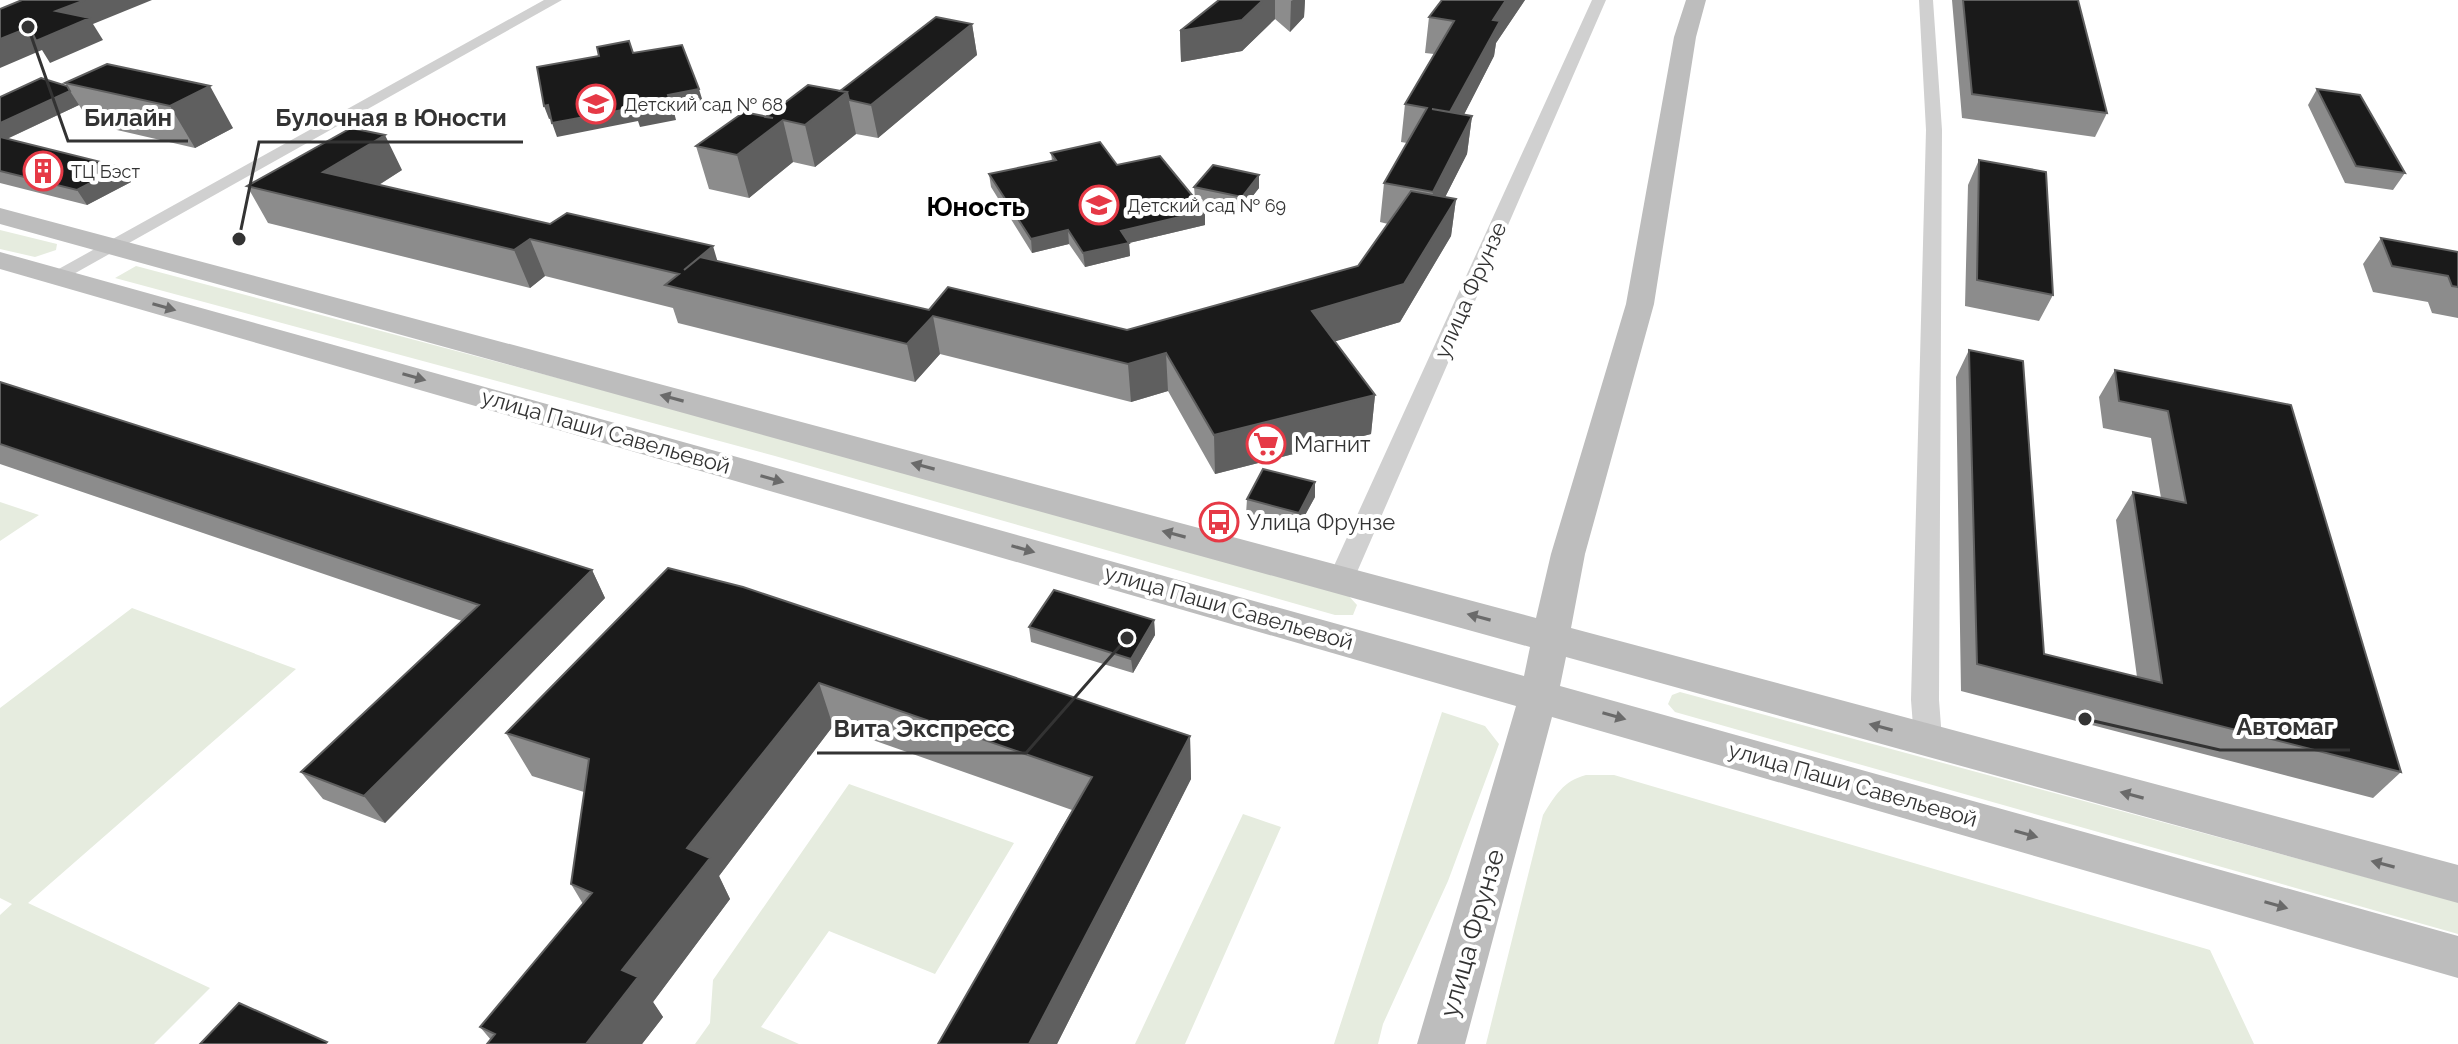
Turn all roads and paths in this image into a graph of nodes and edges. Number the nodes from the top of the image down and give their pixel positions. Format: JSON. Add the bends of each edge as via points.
{"nodes":[{"id":1,"x":555,"y":0,"type":"edge"},
{"id":2,"x":1599,"y":0,"type":"edge"},
{"id":3,"x":1696,"y":0,"type":"edge"},
{"id":4,"x":1926,"y":0,"type":"edge"},
{"id":5,"x":0,"y":216,"type":"edge"},
{"id":6,"x":110,"y":246,"type":"junction"},
{"id":7,"x":0,"y":260,"type":"edge"},
{"id":8,"x":56,"y":276,"type":"junction"},
{"id":9,"x":1341,"y":579,"type":"junction"},
{"id":10,"x":1554,"y":637,"type":"junction"},
{"id":11,"x":1539,"y":695,"type":"junction"},
{"id":12,"x":1928,"y":739,"type":"junction"},
{"id":13,"x":2458,"y":884,"type":"edge"},
{"id":14,"x":2458,"y":957,"type":"edge"},
{"id":15,"x":1441,"y":1044,"type":"edge"}],
"edges":[{"from":1,"to":6,"type":"street"},
{"from":2,"to":9,"type":"street","name":"улица Фрунзе"},
{"from":3,"to":10,"type":"main road","name":"улица Фрунзе","via":[[1685,37],[1640,304],[1568,554]]},
{"from":4,"to":12,"type":"street","via":[[1934,130]]},
{"from":5,"to":6,"type":"main road"},
{"from":6,"to":8,"type":"street"},
{"from":9,"to":6,"type":"main road","one_way":true},
{"from":7,"to":8,"type":"main road","name":"улица Паши Савельевой"},
{"from":8,"to":11,"type":"main road","name":"улица Паши Савельевой","one_way":true},
{"from":10,"to":9,"type":"main road","one_way":true},
{"from":10,"to":11,"type":"main road","name":"улица Фрунзе"},
{"from":12,"to":10,"type":"main road","one_way":true},
{"from":11,"to":14,"type":"main road","name":"улица Паши Савельевой","one_way":true},
{"from":11,"to":15,"type":"main road","name":"улица Фрунзе"},
{"from":13,"to":12,"type":"main road","one_way":true}]}
